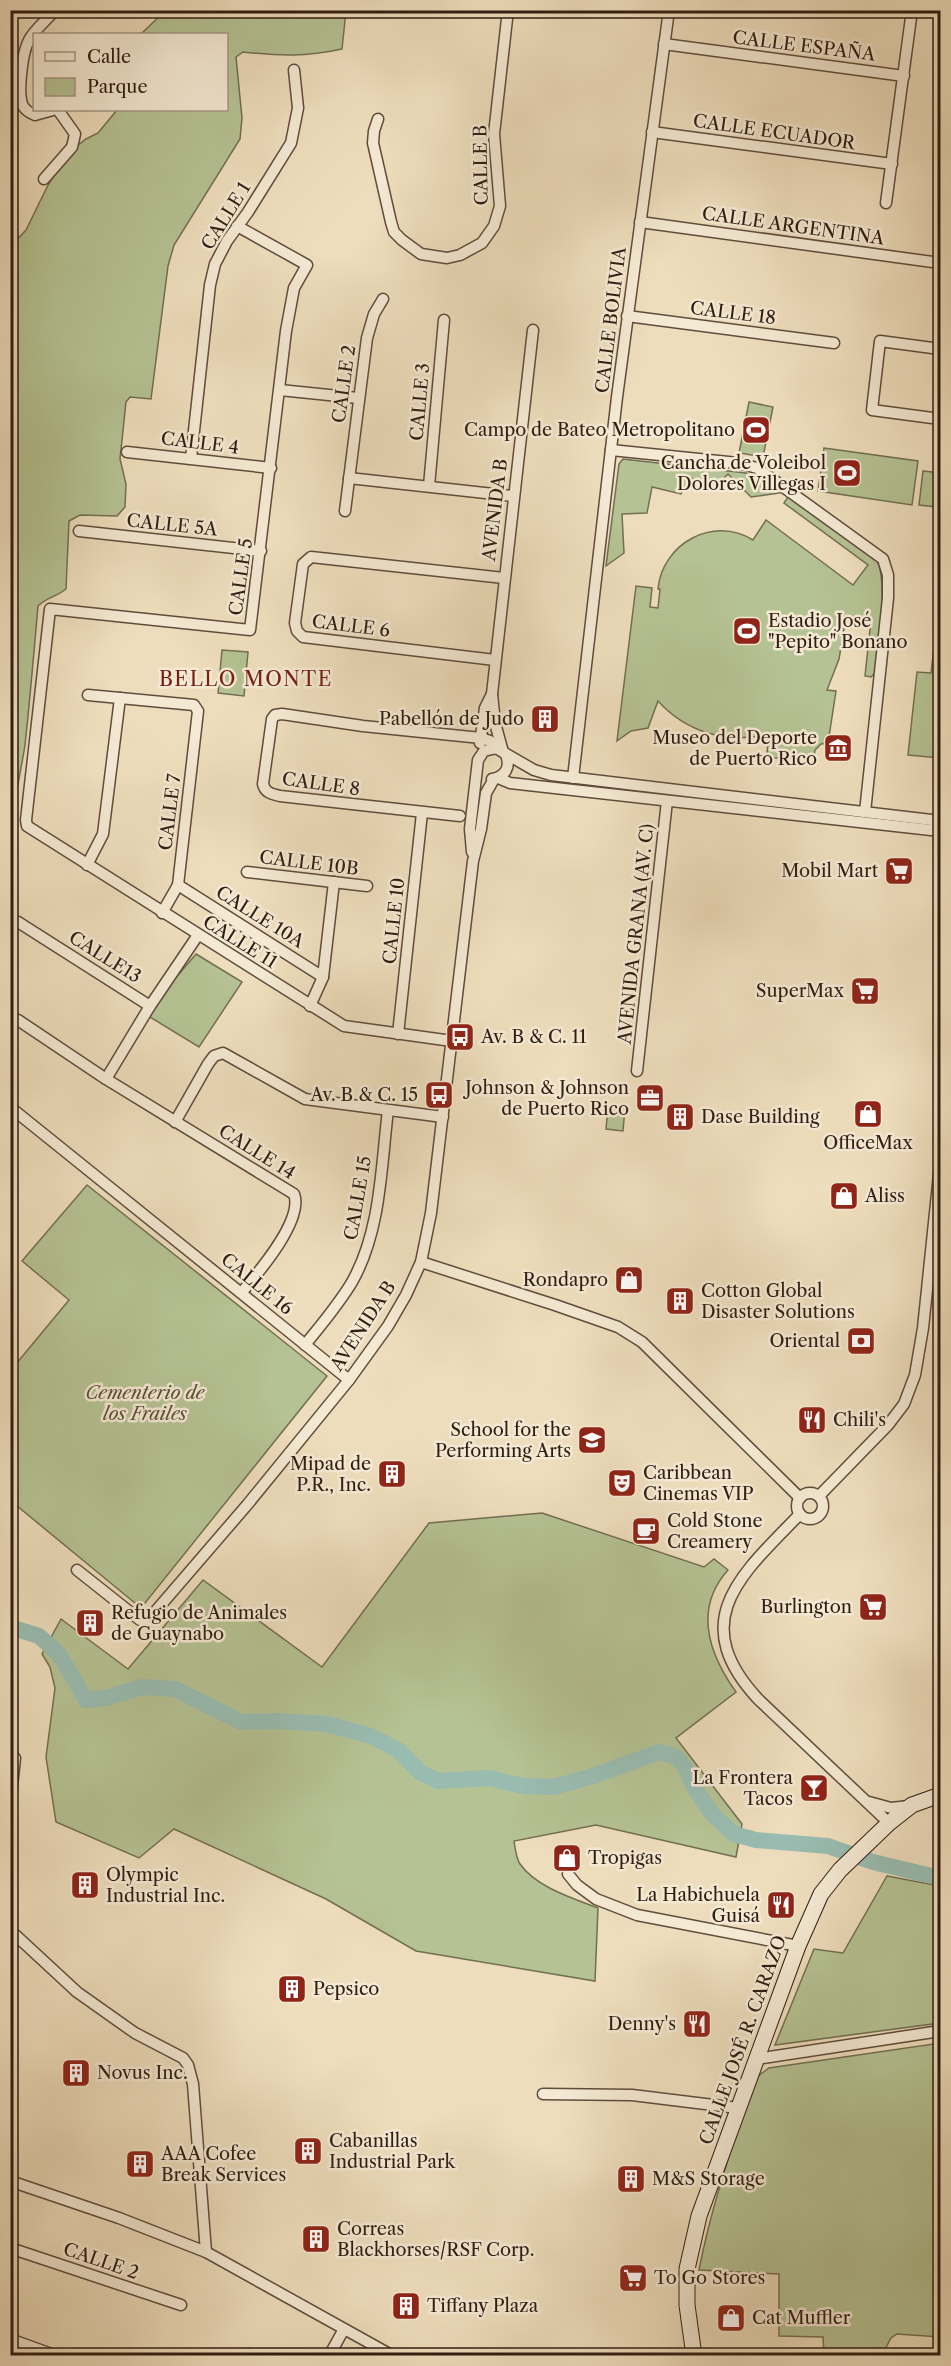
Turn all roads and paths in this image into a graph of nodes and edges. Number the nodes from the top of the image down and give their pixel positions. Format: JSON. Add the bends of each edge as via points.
{"nodes":[{"id":1,"x":55,"y":10,"type":"edge"},
{"id":2,"x":508,"y":10,"type":"edge"},
{"id":3,"x":669,"y":10,"type":"edge"},
{"id":4,"x":912,"y":10,"type":"edge"},
{"id":5,"x":35,"y":33,"type":"edge"},
{"id":6,"x":33,"y":35,"type":"edge"},
{"id":7,"x":664,"y":44,"type":"junction"},
{"id":8,"x":294,"y":70,"type":"dead end"},
{"id":9,"x":903,"y":76,"type":"junction"},
{"id":10,"x":49,"y":111,"type":"edge"},
{"id":11,"x":59,"y":111,"type":"edge"},
{"id":12,"x":378,"y":118,"type":"dead end"},
{"id":13,"x":652,"y":132,"type":"junction"},
{"id":14,"x":892,"y":164,"type":"junction"},
{"id":15,"x":44,"y":178,"type":"dead end"},
{"id":16,"x":886,"y":203,"type":"dead end"},
{"id":17,"x":640,"y":222,"type":"junction"},
{"id":18,"x":237,"y":226,"type":"junction"},
{"id":19,"x":940,"y":263,"type":"edge"},
{"id":20,"x":383,"y":299,"type":"dead end"},
{"id":21,"x":627,"y":316,"type":"junction"},
{"id":22,"x":444,"y":320,"type":"dead end"},
{"id":23,"x":533,"y":330,"type":"dead end"},
{"id":24,"x":834,"y":343,"type":"dead end"},
{"id":25,"x":940,"y":349,"type":"edge"},
{"id":26,"x":280,"y":390,"type":"junction"},
{"id":27,"x":358,"y":398,"type":"junction"},
{"id":28,"x":940,"y":420,"type":"edge"},
{"id":29,"x":610,"y":450,"type":"junction"},
{"id":30,"x":126,"y":452,"type":"dead end"},
{"id":31,"x":190,"y":458,"type":"junction"},
{"id":32,"x":270,"y":468,"type":"junction"},
{"id":33,"x":349,"y":478,"type":"junction"},
{"id":34,"x":429,"y":486,"type":"junction"},
{"id":35,"x":513,"y":496,"type":"junction"},
{"id":36,"x":345,"y":511,"type":"dead end"},
{"id":37,"x":80,"y":531,"type":"dead end"},
{"id":38,"x":261,"y":551,"type":"junction"},
{"id":39,"x":504,"y":578,"type":"junction"},
{"id":40,"x":495,"y":660,"type":"junction"},
{"id":41,"x":492,"y":694,"type":"junction"},
{"id":42,"x":88,"y":695,"type":"dead end"},
{"id":43,"x":120,"y":698,"type":"junction"},
{"id":44,"x":481,"y":738,"type":"junction"},
{"id":45,"x":502,"y":752,"type":"junction"},
{"id":46,"x":479,"y":757,"type":"junction"},
{"id":47,"x":478,"y":768,"type":"junction"},
{"id":48,"x":496,"y":778,"type":"junction"},
{"id":49,"x":573,"y":778,"type":"junction"},
{"id":50,"x":667,"y":801,"type":"junction"},
{"id":51,"x":865,"y":812,"type":"junction"},
{"id":52,"x":422,"y":813,"type":"junction"},
{"id":53,"x":460,"y":816,"type":"dead end"},
{"id":54,"x":940,"y":821,"type":"edge"},
{"id":55,"x":27,"y":826,"type":"joint"},
{"id":56,"x":940,"y":831,"type":"edge"},
{"id":57,"x":473,"y":861,"type":"junction"},
{"id":58,"x":87,"y":866,"type":"junction"},
{"id":59,"x":247,"y":872,"type":"dead end"},
{"id":60,"x":334,"y":882,"type":"junction"},
{"id":61,"x":178,"y":885,"type":"junction"},
{"id":62,"x":367,"y":886,"type":"dead end"},
{"id":63,"x":162,"y":913,"type":"junction"},
{"id":64,"x":18,"y":922,"type":"dead end"},
{"id":65,"x":198,"y":935,"type":"junction"},
{"id":66,"x":323,"y":977,"type":"junction"},
{"id":67,"x":150,"y":1006,"type":"junction"},
{"id":68,"x":310,"y":1006,"type":"junction"},
{"id":69,"x":18,"y":1020,"type":"dead end"},
{"id":70,"x":398,"y":1034,"type":"junction"},
{"id":71,"x":452,"y":1041,"type":"junction"},
{"id":72,"x":637,"y":1071,"type":"dead end"},
{"id":73,"x":106,"y":1079,"type":"junction"},
{"id":74,"x":10,"y":1107,"type":"edge"},
{"id":75,"x":388,"y":1110,"type":"junction"},
{"id":76,"x":443,"y":1117,"type":"junction"},
{"id":77,"x":175,"y":1122,"type":"junction"},
{"id":78,"x":940,"y":1166,"type":"edge"},
{"id":79,"x":421,"y":1262,"type":"junction"},
{"id":80,"x":242,"y":1292,"type":"junction"},
{"id":81,"x":305,"y":1346,"type":"junction"},
{"id":82,"x":349,"y":1380,"type":"junction"},
{"id":83,"x":819,"y":1496,"type":"junction"},
{"id":84,"x":800,"y":1498,"type":"junction"},
{"id":85,"x":800,"y":1514,"type":"junction"},
{"id":86,"x":77,"y":1570,"type":"dead end"},
{"id":87,"x":15,"y":1758,"type":"dead end"},
{"id":88,"x":940,"y":1796,"type":"edge"},
{"id":89,"x":865,"y":1801,"type":"junction"},
{"id":90,"x":912,"y":1805,"type":"junction"},
{"id":91,"x":10,"y":1806,"type":"edge"},
{"id":92,"x":883,"y":1828,"type":"junction"},
{"id":93,"x":568,"y":1874,"type":"dead end"},
{"id":94,"x":10,"y":1930,"type":"edge"},
{"id":95,"x":798,"y":1946,"type":"junction"},
{"id":96,"x":940,"y":2031,"type":"edge"},
{"id":97,"x":756,"y":2059,"type":"junction"},
{"id":98,"x":543,"y":2094,"type":"dead end"},
{"id":99,"x":738,"y":2108,"type":"junction"},
{"id":100,"x":10,"y":2181,"type":"edge"},
{"id":101,"x":10,"y":2248,"type":"edge"},
{"id":102,"x":206,"y":2252,"type":"junction"},
{"id":103,"x":181,"y":2306,"type":"dead end"},
{"id":104,"x":344,"y":2329,"type":"junction"},
{"id":105,"x":10,"y":2339,"type":"edge"},
{"id":106,"x":57,"y":2355,"type":"edge"},
{"id":107,"x":329,"y":2355,"type":"edge"},
{"id":108,"x":393,"y":2355,"type":"edge"},
{"id":109,"x":694,"y":2355,"type":"edge"}],
"edges":[{"from":1,"to":5,"type":"street"},
{"from":2,"to":12,"type":"street","name":"CALLE B","via":[[494,134],[500,206],[494,226],[482,243],[447,258],[421,254],[394,232],[373,143]]},
{"from":3,"to":7,"type":"street","name":"CALLE BOLIVIA"},
{"from":4,"to":9,"type":"street"},
{"from":6,"to":10,"type":"street","via":[[23,59],[22,105],[34,115]]},
{"from":7,"to":9,"type":"street","name":"CALLE ESPAÑA"},
{"from":7,"to":13,"type":"street","name":"CALLE BOLIVIA"},
{"from":8,"to":18,"type":"street","name":"CALLE 1","via":[[298,108],[291,143]]},
{"from":9,"to":14,"type":"street"},
{"from":11,"to":15,"type":"street","via":[[75,134],[72,147]]},
{"from":13,"to":14,"type":"street","name":"CALLE ECUADOR"},
{"from":13,"to":17,"type":"street","name":"CALLE BOLIVIA"},
{"from":14,"to":16,"type":"street"},
{"from":17,"to":19,"type":"street","name":"CALLE ARGENTINA"},
{"from":17,"to":21,"type":"street","name":"CALLE BOLIVIA"},
{"from":18,"to":26,"type":"street","name":"CALLE 5","via":[[307,265],[291,300]]},
{"from":18,"to":31,"type":"street","name":"CALLE 1","via":[[215,264],[210,285]]},
{"from":20,"to":27,"type":"street","name":"CALLE 2","via":[[369,326]]},
{"from":21,"to":24,"type":"street","name":"CALLE 18"},
{"from":21,"to":29,"type":"street","name":"CALLE BOLIVIA"},
{"from":22,"to":34,"type":"street","name":"CALLE 3"},
{"from":23,"to":35,"type":"street","name":"AVENIDA B"},
{"from":25,"to":28,"type":"street","via":[[880,341],[872,410]]},
{"from":26,"to":27,"type":"street"},
{"from":26,"to":32,"type":"street","name":"CALLE 5"},
{"from":27,"to":33,"type":"street","name":"CALLE 2"},
{"from":29,"to":49,"type":"street","name":"CALLE BOLIVIA"},
{"from":29,"to":51,"type":"street","via":[[757,468],[883,560],[889,582],[888,607]]},
{"from":30,"to":31,"type":"street","name":"CALLE 4"},
{"from":31,"to":32,"type":"street","name":"CALLE 4"},
{"from":32,"to":38,"type":"street","name":"CALLE 5"},
{"from":33,"to":34,"type":"street"},
{"from":33,"to":36,"type":"street","name":"CALLE 2"},
{"from":34,"to":35,"type":"street"},
{"from":35,"to":39,"type":"street","name":"AVENIDA B"},
{"from":37,"to":38,"type":"street","name":"CALLE 5A"},
{"from":38,"to":55,"type":"street","name":"CALLE 5","via":[[250,630],[50,609]]},
{"from":39,"to":40,"type":"street","name":"AVENIDA B"},
{"from":39,"to":40,"type":"street","name":"CALLE 6","via":[[311,557],[303,564],[296,623],[303,637]]},
{"from":40,"to":41,"type":"street","name":"AVENIDA B"},
{"from":41,"to":44,"type":"street","name":"AVENIDA B","via":[[485,708]]},
{"from":41,"to":45,"type":"street","name":"AVENIDA B"},
{"from":42,"to":43,"type":"street"},
{"from":43,"to":58,"type":"street","via":[[104,834]]},
{"from":43,"to":61,"type":"street","name":"CALLE 7","via":[[194,705],[198,711]]},
{"from":44,"to":45,"type":"street","name":"CALLE 8"},
{"from":44,"to":46,"type":"street","name":"AVENIDA B"},
{"from":44,"to":52,"type":"street","name":"CALLE 8","via":[[282,714],[272,719],[263,784],[270,793]]},
{"from":45,"to":46,"type":"street","via":[[488,749]]},
{"from":45,"to":48,"type":"street","via":[[508,767],[505,774]]},
{"from":45,"to":49,"type":"street","name":"CALLE 8","via":[[544,774]]},
{"from":46,"to":47,"type":"street"},
{"from":47,"to":48,"type":"street","via":[[483,775]]},
{"from":47,"to":57,"type":"street","name":"AVENIDA B","via":[[470,829]]},
{"from":48,"to":50,"type":"street","via":[[510,783]]},
{"from":48,"to":57,"type":"street","name":"AVENIDA B","via":[[486,793]]},
{"from":49,"to":51,"type":"street","name":"CALLE 8"},
{"from":50,"to":56,"type":"street"},
{"from":50,"to":72,"type":"street","name":"AVENIDA GRANA (AV. C)"},
{"from":51,"to":54,"type":"street","name":"CALLE 8"},
{"from":52,"to":53,"type":"street","name":"CALLE 8"},
{"from":52,"to":70,"type":"street","name":"CALLE 10"},
{"from":55,"to":58,"type":"street","name":"CALLE 11"},
{"from":57,"to":71,"type":"street","name":"AVENIDA B"},
{"from":58,"to":63,"type":"street","name":"CALLE 11"},
{"from":59,"to":60,"type":"street","name":"CALLE 10B"},
{"from":60,"to":62,"type":"street","name":"CALLE 10B"},
{"from":60,"to":66,"type":"street","name":"CALLE 10A"},
{"from":61,"to":63,"type":"street","name":"CALLE 7"},
{"from":61,"to":66,"type":"street","name":"CALLE 10A"},
{"from":63,"to":65,"type":"street","name":"CALLE 11"},
{"from":64,"to":67,"type":"street","name":"CALLE13"},
{"from":65,"to":67,"type":"street"},
{"from":65,"to":68,"type":"street","name":"CALLE 11"},
{"from":66,"to":68,"type":"street","name":"CALLE 10A"},
{"from":67,"to":73,"type":"street"},
{"from":68,"to":70,"type":"street","name":"CALLE 11","via":[[344,1026]]},
{"from":69,"to":73,"type":"street","name":"CALLE 14"},
{"from":70,"to":71,"type":"street","name":"CALLE 11"},
{"from":71,"to":76,"type":"street","name":"AVENIDA B"},
{"from":73,"to":77,"type":"street","name":"CALLE 14"},
{"from":74,"to":80,"type":"street","name":"CALLE 16"},
{"from":75,"to":76,"type":"street"},
{"from":75,"to":77,"type":"street","via":[[297,1096],[223,1053],[208,1064]]},
{"from":75,"to":81,"type":"street","name":"CALLE 15","via":[[376,1208],[365,1251],[353,1280]]},
{"from":76,"to":79,"type":"street","name":"AVENIDA B"},
{"from":77,"to":80,"type":"street","name":"CALLE 14","via":[[281,1185],[296,1199],[280,1243]]},
{"from":78,"to":83,"type":"street","via":[[923,1328],[911,1387],[888,1425]]},
{"from":79,"to":82,"type":"street","name":"AVENIDA B","via":[[388,1326]]},
{"from":79,"to":84,"type":"street","via":[[618,1327],[642,1342]]},
{"from":80,"to":81,"type":"street","name":"CALLE 16"},
{"from":81,"to":82,"type":"street","name":"CALLE 16"},
{"from":82,"to":86,"type":"street","name":"AVENIDA B","via":[[148,1620],[140,1620]]},
{"from":83,"to":84,"type":"street","via":[[809,1493]]},
{"from":83,"to":85,"type":"street","via":[[823,1505],[819,1515],[807,1518]]},
{"from":84,"to":85,"type":"street"},
{"from":85,"to":89,"type":"street","via":[[747,1571],[729,1597],[723,1629],[727,1650],[752,1693]]},
{"from":87,"to":91,"type":"street"},
{"from":88,"to":90,"type":"street","name":"CALLE JOSÉ R. CARAZO"},
{"from":89,"to":90,"type":"street","via":[[891,1808]]},
{"from":89,"to":92,"type":"street"},
{"from":90,"to":92,"type":"street","name":"CALLE JOSÉ R. CARAZO"},
{"from":92,"to":95,"type":"street","name":"CALLE JOSÉ R. CARAZO","via":[[821,1894]]},
{"from":93,"to":95,"type":"street","via":[[596,1899],[637,1915]]},
{"from":94,"to":102,"type":"street","via":[[77,1992],[135,2033],[183,2058],[188,2065]]},
{"from":95,"to":97,"type":"street","name":"CALLE JOSÉ R. CARAZO"},
{"from":96,"to":97,"type":"street"},
{"from":97,"to":99,"type":"street","name":"CALLE JOSÉ R. CARAZO"},
{"from":98,"to":99,"type":"street","via":[[633,2095]]},
{"from":99,"to":109,"type":"street","name":"CALLE JOSÉ R. CARAZO","via":[[699,2216],[687,2269]]},
{"from":100,"to":102,"type":"street"},
{"from":101,"to":103,"type":"street","name":"CALLE 2"},
{"from":102,"to":104,"type":"street"},
{"from":104,"to":107,"type":"street"},
{"from":104,"to":108,"type":"street"},
{"from":105,"to":106,"type":"street"}]}
